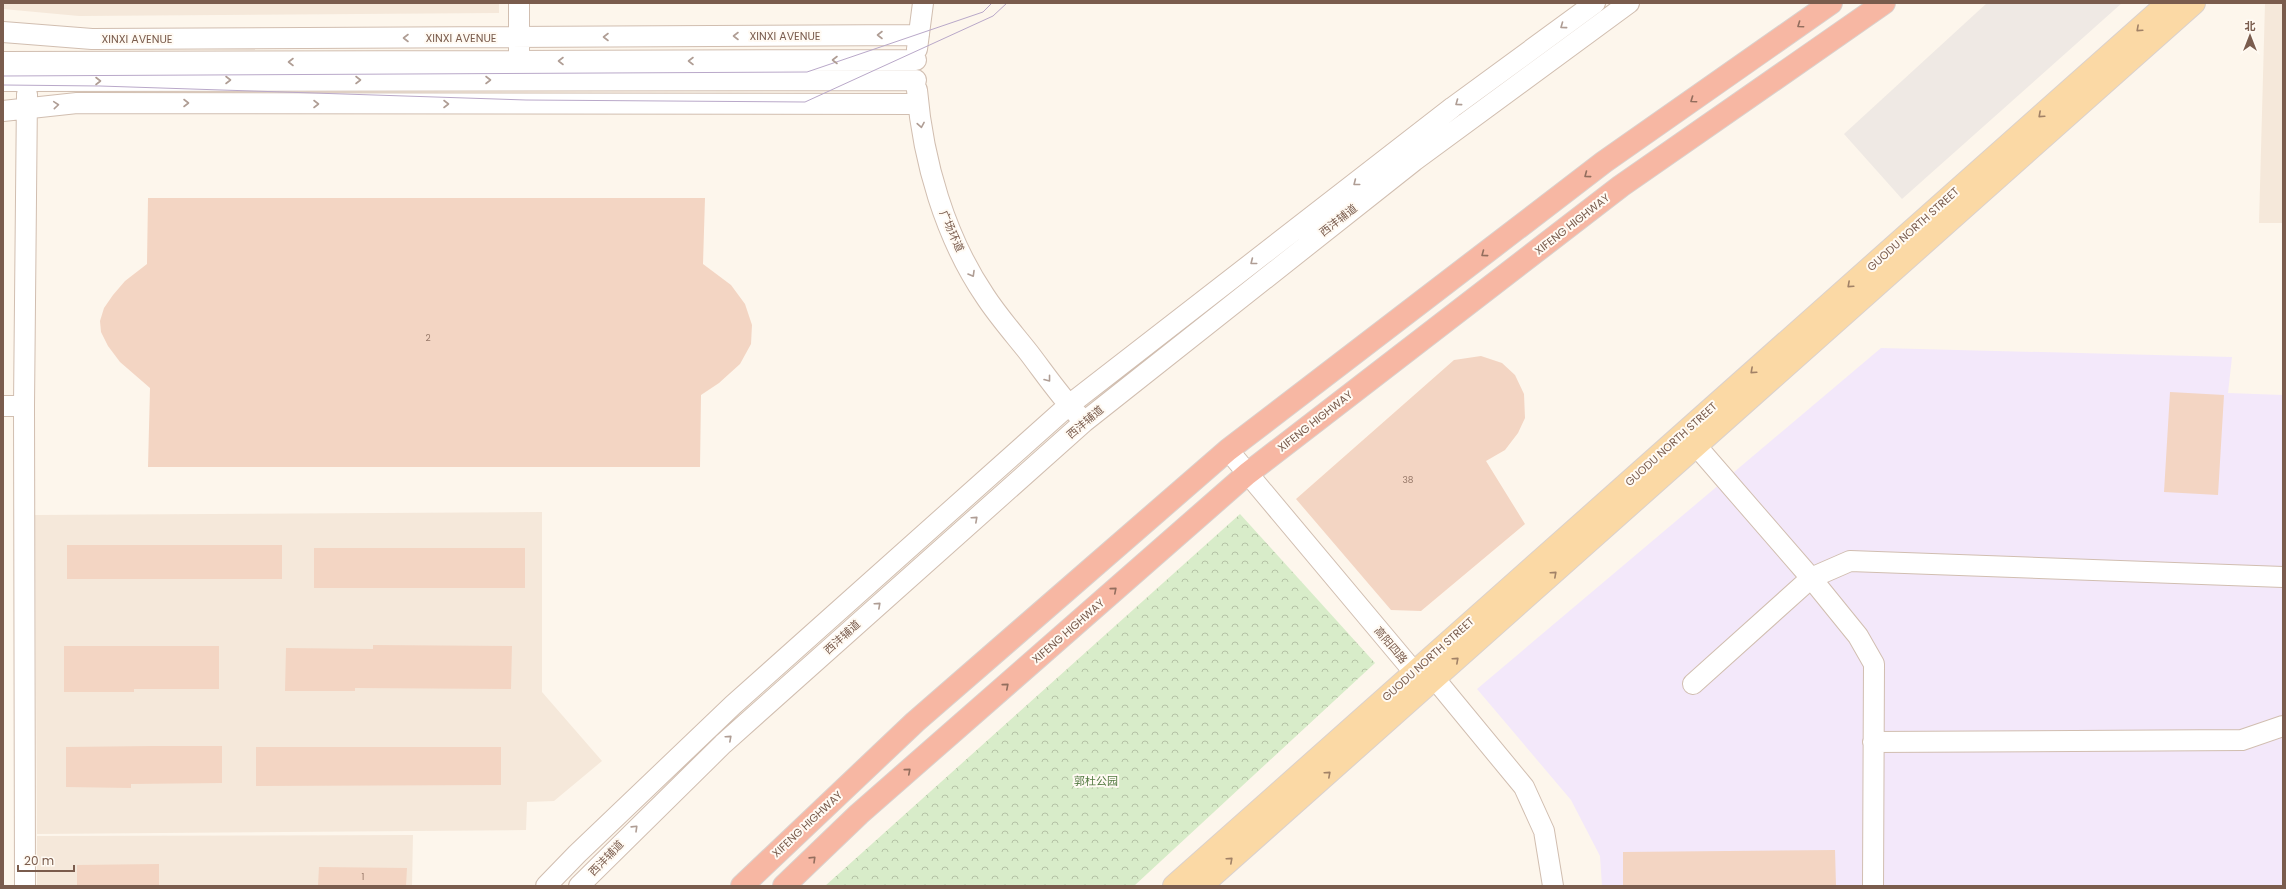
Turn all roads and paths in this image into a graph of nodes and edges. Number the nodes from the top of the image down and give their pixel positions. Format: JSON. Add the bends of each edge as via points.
{"nodes":[{"id":1,"x":519,"y":3,"type":"edge"},
{"id":2,"x":923,"y":3,"type":"edge"},
{"id":3,"x":1595,"y":3,"type":"edge"},
{"id":4,"x":1629,"y":3,"type":"edge"},
{"id":5,"x":1832,"y":3,"type":"edge"},
{"id":6,"x":1884,"y":3,"type":"edge"},
{"id":7,"x":2168,"y":3,"type":"edge"},
{"id":8,"x":2194,"y":3,"type":"edge"},
{"id":9,"x":3,"y":32,"type":"edge"},
{"id":10,"x":918,"y":35,"type":"junction"},
{"id":11,"x":519,"y":37,"type":"junction"},
{"id":12,"x":916,"y":60,"type":"junction"},
{"id":13,"x":3,"y":62,"type":"edge"},
{"id":14,"x":519,"y":71,"type":"junction"},
{"id":15,"x":27,"y":72,"type":"junction"},
{"id":16,"x":916,"y":80,"type":"junction"},
{"id":17,"x":3,"y":81,"type":"edge"},
{"id":18,"x":918,"y":104,"type":"junction"},
{"id":19,"x":27,"y":108,"type":"junction"},
{"id":20,"x":3,"y":111,"type":"edge"},
{"id":21,"x":1069,"y":405,"type":"junction"},
{"id":22,"x":3,"y":406,"type":"edge"},
{"id":23,"x":24,"y":406,"type":"junction"},
{"id":24,"x":1084,"y":422,"type":"junction"},
{"id":25,"x":1690,"y":439,"type":"junction"},
{"id":26,"x":1228,"y":450,"type":"junction"},
{"id":27,"x":1247,"y":474,"type":"junction"},
{"id":28,"x":2283,"y":577,"type":"edge"},
{"id":29,"x":1811,"y":578,"type":"junction"},
{"id":30,"x":1414,"y":672,"type":"junction"},
{"id":31,"x":1435,"y":679,"type":"junction"},
{"id":32,"x":1693,"y":684,"type":"dead end"},
{"id":33,"x":2283,"y":726,"type":"edge"},
{"id":34,"x":1873,"y":742,"type":"junction"},
{"id":35,"x":25,"y":886,"type":"edge"},
{"id":36,"x":546,"y":886,"type":"edge"},
{"id":37,"x":579,"y":886,"type":"edge"},
{"id":38,"x":742,"y":886,"type":"edge"},
{"id":39,"x":784,"y":886,"type":"edge"},
{"id":40,"x":1174,"y":886,"type":"edge"},
{"id":41,"x":1201,"y":886,"type":"edge"},
{"id":42,"x":1553,"y":886,"type":"edge"},
{"id":43,"x":1873,"y":886,"type":"edge"}],
"edges":[{"from":1,"to":11,"type":"street"},
{"from":2,"to":10,"type":"street","name":"广场环道"},
{"from":3,"to":21,"type":"street","name":"西沣辅道","one_way":true,"via":[[1453,107]]},
{"from":4,"to":24,"type":"street","name":"西沣辅道","via":[[1414,161]]},
{"from":5,"to":26,"type":"highway","name":"XIFENG HIGHWAY","one_way":true,"via":[[1604,162]]},
{"from":6,"to":27,"type":"highway","name":"XIFENG HIGHWAY","via":[[1621,186]]},
{"from":7,"to":25,"type":"main road","name":"GUODU NORTH STREET","one_way":true},
{"from":8,"to":25,"type":"main road","name":"GUODU NORTH STREET"},
{"from":11,"to":9,"type":"street","name":"XINXI AVENUE","one_way":true,"via":[[92,39]]},
{"from":10,"to":11,"type":"street","name":"XINXI AVENUE","one_way":true},
{"from":10,"to":12,"type":"street","name":"广场环道"},
{"from":11,"to":14,"type":"street"},
{"from":12,"to":14,"type":"street","name":"XINXI AVENUE","one_way":true},
{"from":12,"to":16,"type":"street","name":"广场环道"},
{"from":13,"to":15,"type":"street","name":"XINXI AVENUE"},
{"from":14,"to":15,"type":"street","name":"XINXI AVENUE"},
{"from":14,"to":16,"type":"street","name":"XINXI AVENUE"},
{"from":15,"to":17,"type":"street","name":"XINXI AVENUE"},
{"from":15,"to":19,"type":"street"},
{"from":16,"to":18,"type":"street","name":"广场环道"},
{"from":19,"to":18,"type":"street","one_way":true,"via":[[77,103]]},
{"from":18,"to":21,"type":"street","name":"广场环道","one_way":true,"via":[[928,163],[940,204],[965,261],[984,295]]},
{"from":19,"to":20,"type":"street"},
{"from":19,"to":23,"type":"street"},
{"from":21,"to":24,"type":"street","name":"广场环道"},
{"from":21,"to":36,"type":"street","name":"西沣辅道","via":[[733,705]]},
{"from":22,"to":23,"type":"street"},
{"from":23,"to":35,"type":"street"},
{"from":37,"to":24,"type":"street","name":"西沣辅道","one_way":true,"via":[[723,744]]},
{"from":25,"to":29,"type":"street"},
{"from":25,"to":30,"type":"main road","name":"GUODU NORTH STREET"},
{"from":31,"to":25,"type":"main road","name":"GUODU NORTH STREET","one_way":true},
{"from":26,"to":27,"type":"street","name":"高阳四路"},
{"from":26,"to":38,"type":"highway","name":"XIFENG HIGHWAY","via":[[915,722]]},
{"from":27,"to":30,"type":"street","name":"高阳四路"},
{"from":39,"to":27,"type":"highway","name":"XIFENG HIGHWAY","one_way":true,"via":[[859,814]]},
{"from":28,"to":29,"type":"street","via":[[1850,561]]},
{"from":29,"to":32,"type":"street"},
{"from":29,"to":34,"type":"street","via":[[1858,636],[1874,664]]},
{"from":30,"to":31,"type":"street","name":"高阳四路"},
{"from":30,"to":40,"type":"main road","name":"GUODU NORTH STREET"},
{"from":41,"to":31,"type":"main road","name":"GUODU NORTH STREET","one_way":true},
{"from":31,"to":42,"type":"street","via":[[1524,787],[1544,831]]},
{"from":33,"to":34,"type":"street","via":[[2242,740]]},
{"from":34,"to":43,"type":"street"}]}
